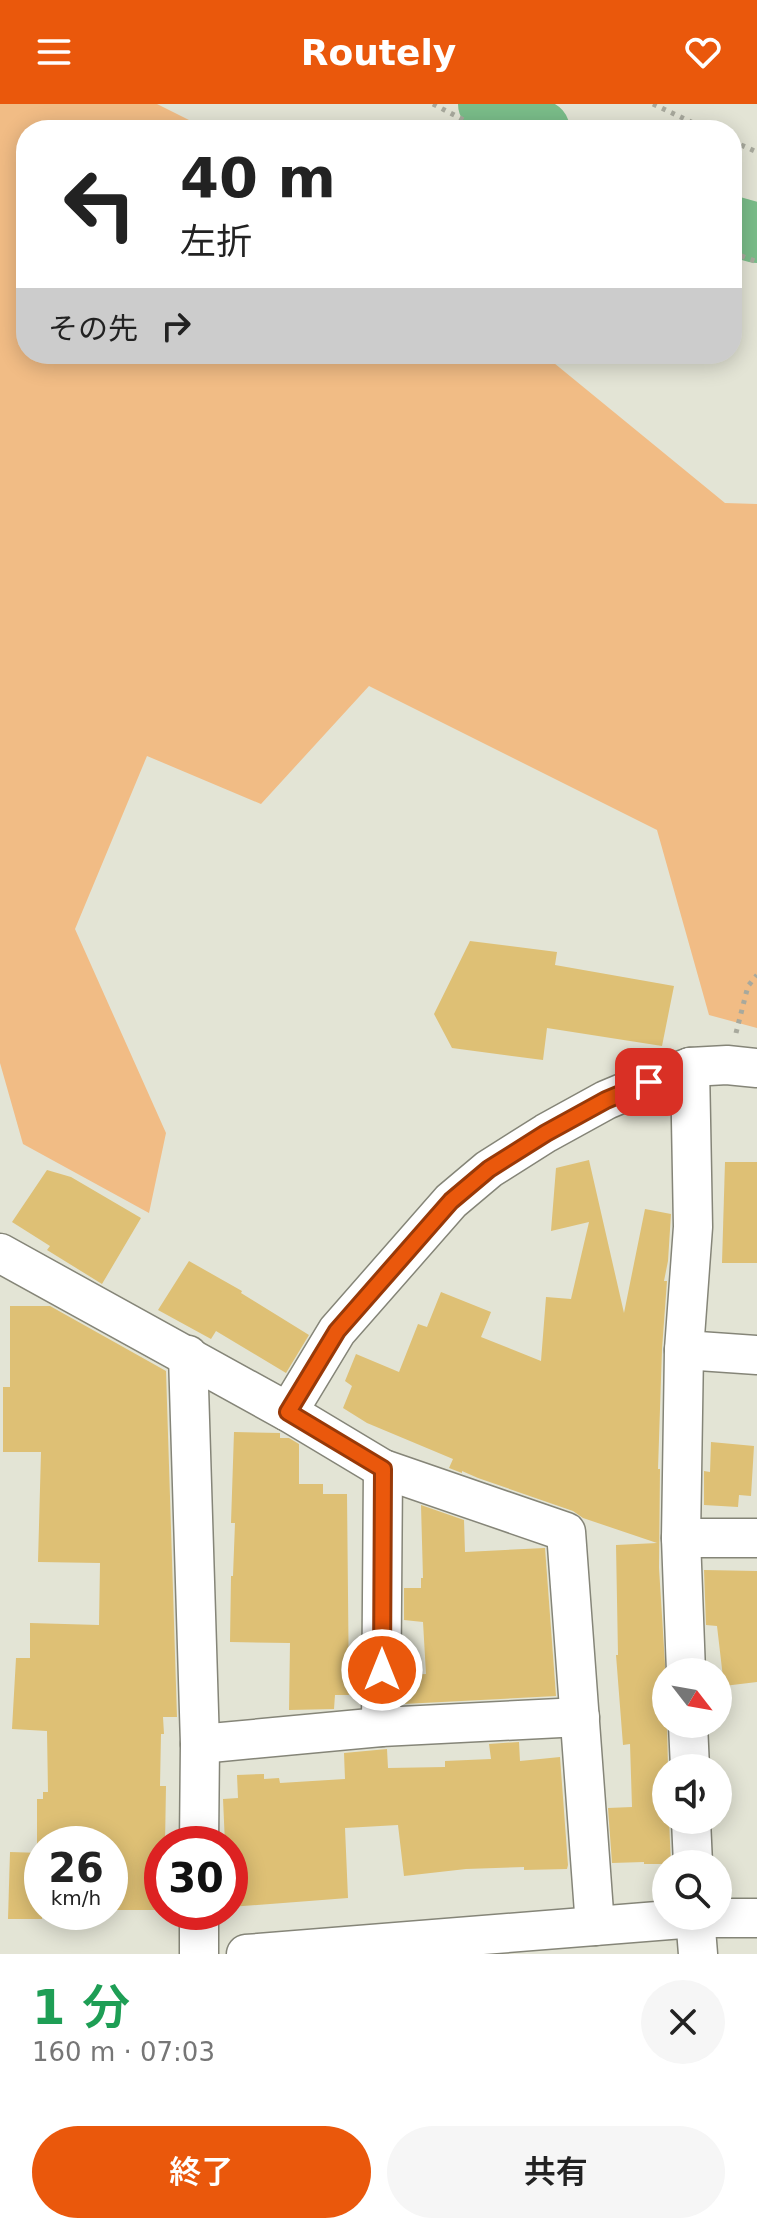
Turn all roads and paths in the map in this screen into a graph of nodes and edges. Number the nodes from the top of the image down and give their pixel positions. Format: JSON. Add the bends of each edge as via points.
{"nodes":[{"id":1,"x":433,"y":104,"type":"edge"},
{"id":2,"x":653,"y":104,"type":"edge"},
{"id":3,"x":464,"y":120,"type":"edge"},
{"id":4,"x":687,"y":120,"type":"edge"},
{"id":5,"x":757,"y":975,"type":"edge"},
{"id":6,"x":690,"y":1067,"type":"junction"},
{"id":7,"x":742,"y":1067,"type":"edge"},
{"id":8,"x":0,"y":1253,"type":"edge"},
{"id":9,"x":684,"y":1350,"type":"junction"},
{"id":10,"x":188,"y":1355,"type":"junction"},
{"id":11,"x":757,"y":1355,"type":"edge"},
{"id":12,"x":288,"y":1412,"type":"junction"},
{"id":13,"x":383,"y":1469,"type":"junction"},
{"id":14,"x":681,"y":1538,"type":"junction"},
{"id":15,"x":757,"y":1538,"type":"edge"},
{"id":16,"x":685,"y":1658,"type":"edge"},
{"id":17,"x":580,"y":1717,"type":"junction"},
{"id":18,"x":381,"y":1727,"type":"junction"},
{"id":19,"x":200,"y":1744,"type":"junction"},
{"id":20,"x":199,"y":1826,"type":"edge"},
{"id":21,"x":757,"y":1918,"type":"edge"},
{"id":22,"x":732,"y":1923,"type":"edge"},
{"id":23,"x":595,"y":1926,"type":"junction"},
{"id":24,"x":652,"y":1928,"type":"edge"},
{"id":25,"x":199,"y":1930,"type":"edge"},
{"id":26,"x":365,"y":1950,"type":"edge"},
{"id":27,"x":199,"y":1954,"type":"edge"},
{"id":28,"x":246,"y":1954,"type":"edge"}],
"edges":[{"from":1,"to":3,"type":"path"},
{"from":2,"to":4,"type":"path"},
{"from":5,"to":7,"type":"path","via":[[748,986]]},
{"from":6,"to":7,"type":"street"},
{"from":6,"to":9,"type":"street","via":[[693,1227]]},
{"from":6,"to":12,"type":"street","via":[[606,1100],[546,1133],[451,1201],[337,1331]]},
{"from":8,"to":10,"type":"street"},
{"from":9,"to":11,"type":"street"},
{"from":9,"to":14,"type":"street"},
{"from":10,"to":12,"type":"street"},
{"from":10,"to":19,"type":"street"},
{"from":12,"to":13,"type":"street"},
{"from":13,"to":17,"type":"street","via":[[566,1532]]},
{"from":13,"to":18,"type":"street"},
{"from":14,"to":15,"type":"street"},
{"from":14,"to":16,"type":"street"},
{"from":17,"to":18,"type":"street"},
{"from":17,"to":23,"type":"street"},
{"from":18,"to":19,"type":"street"},
{"from":19,"to":20,"type":"street"},
{"from":21,"to":22,"type":"street"},
{"from":23,"to":24,"type":"street"},
{"from":23,"to":26,"type":"street"},
{"from":25,"to":27,"type":"street"},
{"from":26,"to":28,"type":"street"}]}
